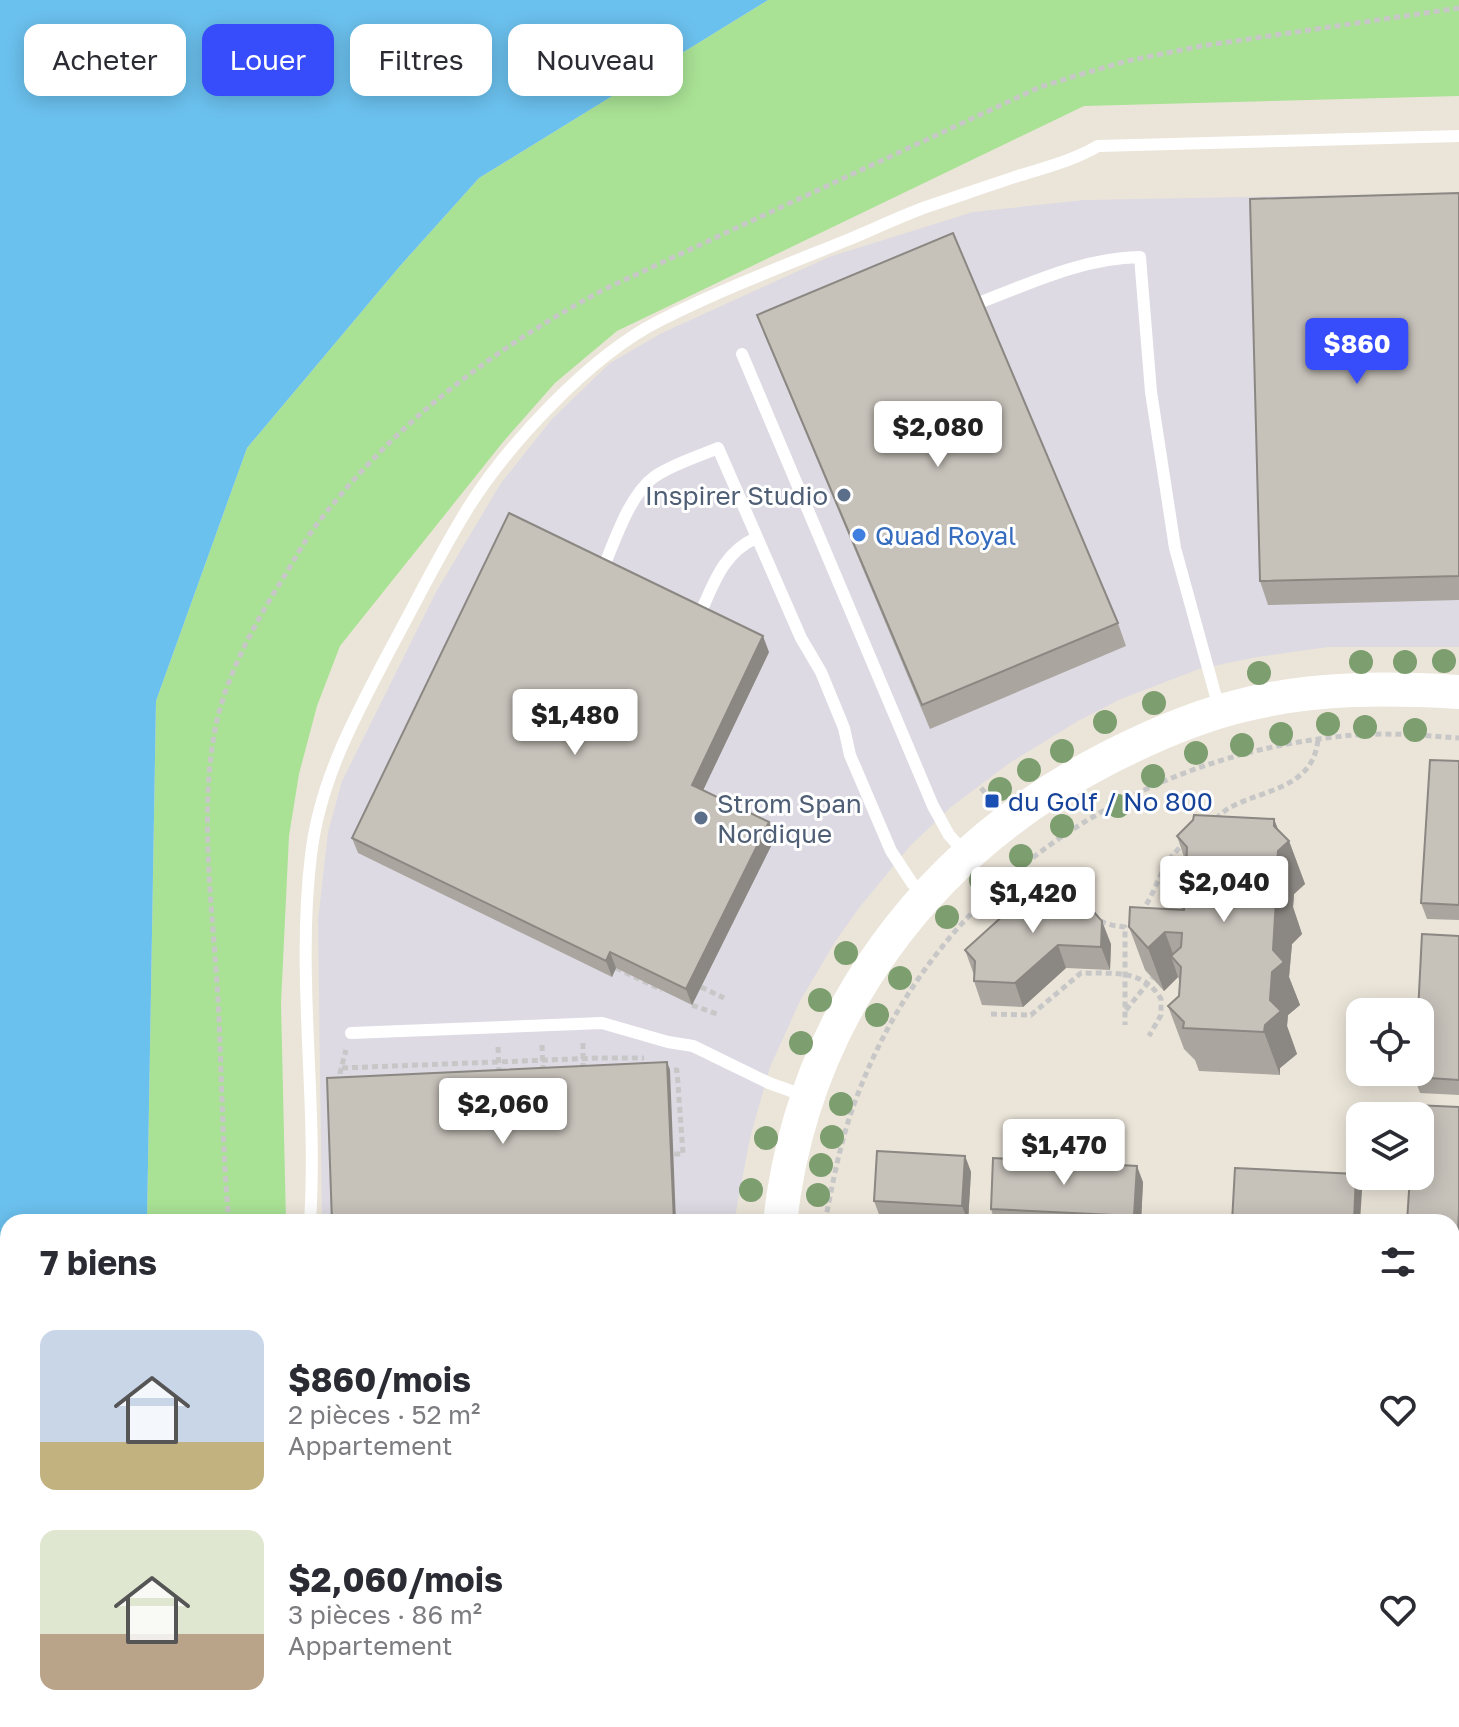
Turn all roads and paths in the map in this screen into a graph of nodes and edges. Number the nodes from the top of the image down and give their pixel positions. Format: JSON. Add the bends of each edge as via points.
{"nodes":[{"id":1,"x":1459,"y":8,"type":"edge"},
{"id":2,"x":1459,"y":136,"type":"edge"},
{"id":3,"x":981,"y":302,"type":"edge"},
{"id":4,"x":742,"y":354,"type":"dead end"},
{"id":5,"x":756,"y":538,"type":"junction"},
{"id":6,"x":602,"y":571,"type":"edge"},
{"id":7,"x":698,"y":618,"type":"edge"},
{"id":8,"x":1459,"y":692,"type":"edge"},
{"id":9,"x":1219,"y":711,"type":"junction"},
{"id":10,"x":1459,"y":738,"type":"edge"},
{"id":11,"x":1318,"y":739,"type":"junction"},
{"id":12,"x":1214,"y":823,"type":"edge"},
{"id":13,"x":761,"y":831,"type":"edge"},
{"id":14,"x":804,"y":832,"type":"dead end"},
{"id":15,"x":1194,"y":836,"type":"edge"},
{"id":16,"x":775,"y":838,"type":"junction"},
{"id":17,"x":768,"y":851,"type":"dead end"},
{"id":18,"x":966,"y":854,"type":"junction"},
{"id":19,"x":925,"y":896,"type":"junction"},
{"id":20,"x":1064,"y":906,"type":"edge"},
{"id":21,"x":1125,"y":927,"type":"junction"},
{"id":22,"x":616,"y":968,"type":"edge"},
{"id":23,"x":707,"y":973,"type":"dead end"},
{"id":24,"x":1125,"y":974,"type":"junction"},
{"id":25,"x":1150,"y":980,"type":"junction"},
{"id":26,"x":701,"y":987,"type":"junction"},
{"id":27,"x":667,"y":993,"type":"edge"},
{"id":28,"x":724,"y":998,"type":"dead end"},
{"id":29,"x":679,"y":999,"type":"edge"},
{"id":30,"x":692,"y":1005,"type":"junction"},
{"id":31,"x":1125,"y":1010,"type":"junction"},
{"id":32,"x":717,"y":1014,"type":"dead end"},
{"id":33,"x":991,"y":1014,"type":"dead end"},
{"id":34,"x":1125,"y":1025,"type":"dead end"},
{"id":35,"x":351,"y":1033,"type":"dead end"},
{"id":36,"x":1149,"y":1036,"type":"dead end"},
{"id":37,"x":583,"y":1058,"type":"junction"},
{"id":38,"x":654,"y":1058,"type":"dead end"},
{"id":39,"x":625,"y":1059,"type":"junction"},
{"id":40,"x":542,"y":1060,"type":"junction"},
{"id":41,"x":499,"y":1062,"type":"junction"},
{"id":42,"x":458,"y":1063,"type":"junction"},
{"id":43,"x":414,"y":1065,"type":"junction"},
{"id":44,"x":373,"y":1066,"type":"junction"},
{"id":45,"x":655,"y":1071,"type":"edge"},
{"id":46,"x":458,"y":1072,"type":"edge"},
{"id":47,"x":625,"y":1072,"type":"edge"},
{"id":48,"x":415,"y":1073,"type":"edge"},
{"id":49,"x":583,"y":1074,"type":"edge"},
{"id":50,"x":373,"y":1075,"type":"edge"},
{"id":51,"x":543,"y":1076,"type":"edge"},
{"id":52,"x":499,"y":1078,"type":"edge"},
{"id":53,"x":352,"y":1085,"type":"edge"},
{"id":54,"x":808,"y":1097,"type":"junction"},
{"id":55,"x":674,"y":1154,"type":"edge"},
{"id":56,"x":228,"y":1214,"type":"edge"},
{"id":57,"x":310,"y":1214,"type":"edge"},
{"id":58,"x":781,"y":1214,"type":"edge"},
{"id":59,"x":827,"y":1214,"type":"edge"}],
"edges":[{"from":1,"to":56,"type":"path","via":[[1201,46],[1040,87],[543,322],[435,400],[377,453],[315,527],[266,605],[219,713],[208,820]]},
{"from":2,"to":57,"type":"lane","via":[[1098,146],[763,273],[628,338],[572,385],[469,507],[339,749],[322,799],[307,891]]},
{"from":3,"to":9,"type":"lane","via":[[1085,264],[1140,257],[1151,392],[1175,548]]},
{"from":4,"to":18,"type":"lane","via":[[933,806]]},
{"from":5,"to":6,"type":"lane","via":[[718,448],[654,477],[642,488]]},
{"from":5,"to":7,"type":"lane","via":[[725,562]]},
{"from":5,"to":19,"type":"lane","via":[[821,672],[891,851]]},
{"from":8,"to":9,"type":"street","via":[[1318,692]]},
{"from":9,"to":18,"type":"street","via":[[1158,733],[1078,773]]},
{"from":10,"to":11,"type":"path","via":[[1379,734]]},
{"from":11,"to":12,"type":"path","via":[[1308,767],[1274,791],[1222,813]]},
{"from":11,"to":59,"type":"path","via":[[1259,749],[1179,773],[1067,832],[994,889],[926,969],[880,1044],[848,1123]]},
{"from":13,"to":16,"type":"path"},
{"from":14,"to":16,"type":"path"},
{"from":15,"to":21,"type":"path","via":[[1170,855],[1151,899]]},
{"from":16,"to":17,"type":"path"},
{"from":18,"to":19,"type":"street"},
{"from":19,"to":54,"type":"street","via":[[848,1007]]},
{"from":20,"to":21,"type":"path","via":[[1091,908],[1099,921]]},
{"from":21,"to":24,"type":"path"},
{"from":22,"to":27,"type":"path"},
{"from":23,"to":26,"type":"path"},
{"from":24,"to":25,"type":"path"},
{"from":24,"to":31,"type":"path"},
{"from":24,"to":33,"type":"path","via":[[1081,973],[1031,1015]]},
{"from":25,"to":31,"type":"path"},
{"from":25,"to":36,"type":"path","via":[[1163,1007]]},
{"from":26,"to":28,"type":"path"},
{"from":26,"to":30,"type":"path"},
{"from":29,"to":30,"type":"path"},
{"from":30,"to":32,"type":"path"},
{"from":31,"to":34,"type":"path"},
{"from":35,"to":54,"type":"lane","via":[[602,1023],[693,1046]]},
{"from":37,"to":39,"type":"path"},
{"from":37,"to":40,"type":"path"},
{"from":37,"to":49,"type":"path"},
{"from":38,"to":39,"type":"path"},
{"from":39,"to":47,"type":"path"},
{"from":40,"to":41,"type":"path"},
{"from":40,"to":51,"type":"path"},
{"from":41,"to":42,"type":"path"},
{"from":41,"to":52,"type":"path"},
{"from":42,"to":43,"type":"path"},
{"from":42,"to":46,"type":"path"},
{"from":43,"to":44,"type":"path"},
{"from":43,"to":48,"type":"path"},
{"from":44,"to":50,"type":"path"},
{"from":44,"to":53,"type":"path","via":[[342,1068],[340,1086]]},
{"from":45,"to":55,"type":"path","via":[[677,1070],[683,1154]]},
{"from":54,"to":58,"type":"street"}]}
